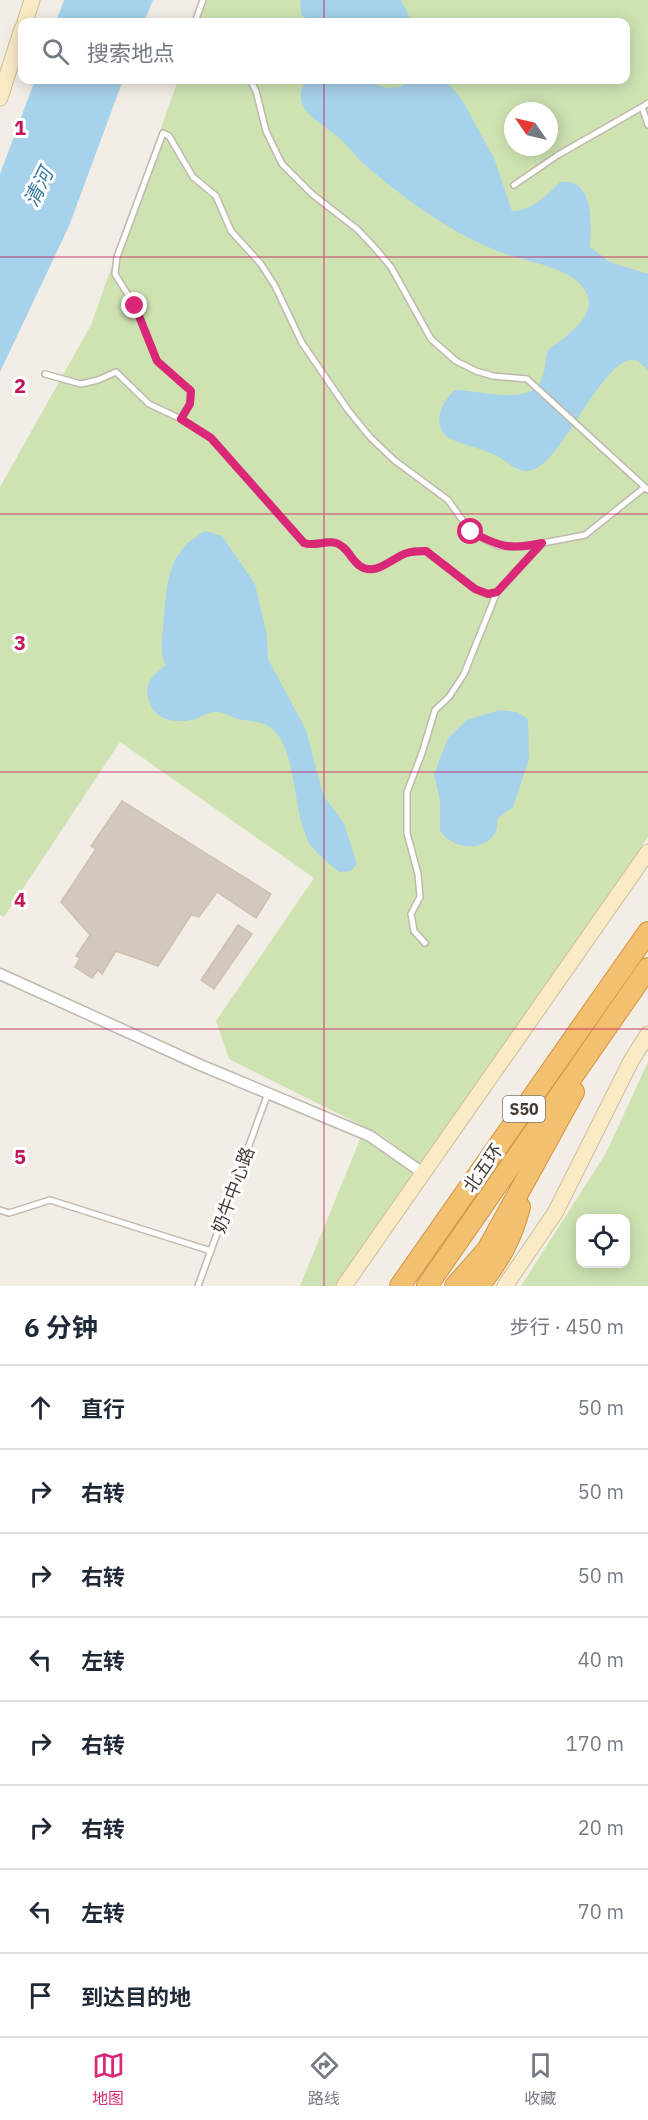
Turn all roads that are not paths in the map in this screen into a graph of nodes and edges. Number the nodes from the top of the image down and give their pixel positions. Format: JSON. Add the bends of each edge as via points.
{"nodes":[{"id":1,"x":32,"y":0,"type":"edge"},
{"id":2,"x":203,"y":0,"type":"edge"},
{"id":3,"x":26,"y":18,"type":"edge"},
{"id":4,"x":196,"y":18,"type":"edge"},
{"id":5,"x":18,"y":42,"type":"edge"},
{"id":6,"x":252,"y":84,"type":"edge"},
{"id":7,"x":0,"y":98,"type":"edge"},
{"id":8,"x":648,"y":104,"type":"edge"},
{"id":9,"x":642,"y":107,"type":"junction"},
{"id":10,"x":648,"y":125,"type":"edge"},
{"id":11,"x":514,"y":185,"type":"dead end"},
{"id":12,"x":45,"y":374,"type":"dead end"},
{"id":13,"x":181,"y":419,"type":"junction"},
{"id":14,"x":646,"y":489,"type":"edge"},
{"id":15,"x":542,"y":543,"type":"junction"},
{"id":16,"x":497,"y":592,"type":"junction"},
{"id":17,"x":648,"y":852,"type":"edge"},
{"id":18,"x":648,"y":932,"type":"edge"},
{"id":19,"x":425,"y":943,"type":"dead end"},
{"id":20,"x":0,"y":974,"type":"edge"},
{"id":21,"x":644,"y":974,"type":"edge"},
{"id":22,"x":648,"y":1034,"type":"edge"},
{"id":23,"x":268,"y":1094,"type":"junction"},
{"id":24,"x":423,"y":1173,"type":"junction"},
{"id":25,"x":527,"y":1181,"type":"junction"},
{"id":26,"x":0,"y":1210,"type":"edge"},
{"id":27,"x":211,"y":1251,"type":"junction"},
{"id":28,"x":198,"y":1286,"type":"edge"},
{"id":29,"x":344,"y":1286,"type":"edge"},
{"id":30,"x":400,"y":1286,"type":"edge"},
{"id":31,"x":427,"y":1286,"type":"edge"},
{"id":32,"x":455,"y":1286,"type":"edge"},
{"id":33,"x":479,"y":1286,"type":"edge"},
{"id":34,"x":505,"y":1286,"type":"edge"}],
"edges":[{"from":1,"to":3,"type":"street"},
{"from":2,"to":4,"type":"lane"},
{"from":5,"to":7,"type":"street"},
{"from":6,"to":14,"type":"lane","via":[[266,131],[282,164],[375,248],[391,267],[431,339],[456,361],[476,371],[527,378]]},
{"from":8,"to":9,"type":"lane"},
{"from":9,"to":10,"type":"lane"},
{"from":9,"to":11,"type":"lane"},
{"from":12,"to":13,"type":"lane","via":[[81,384],[116,372],[149,404]]},
{"from":13,"to":15,"type":"lane","via":[[190,404],[191,391],[157,361],[135,306],[115,274],[117,257],[163,133],[169,136],[193,177],[216,196],[231,231],[275,286],[302,343],[370,437],[448,500],[471,532],[498,546]]},
{"from":13,"to":16,"type":"lane","via":[[211,438],[304,543],[340,544],[360,567],[369,569],[407,553],[426,551],[475,589],[488,594]]},
{"from":14,"to":15,"type":"lane","via":[[585,535]]},
{"from":15,"to":16,"type":"lane"},
{"from":16,"to":19,"type":"lane","via":[[464,674],[449,698],[435,710],[407,792],[407,833],[420,897],[411,914],[414,931]]},
{"from":17,"to":24,"type":"street"},
{"from":18,"to":30,"type":"highway","name":"北五环","number":"S50"},
{"from":20,"to":23,"type":"street"},
{"from":21,"to":25,"type":"highway","via":[[550,1134]]},
{"from":21,"to":31,"type":"highway","name":"北五环","number":"S50"},
{"from":22,"to":34,"type":"street","via":[[630,1061],[555,1213]]},
{"from":23,"to":24,"type":"street","via":[[370,1136]]},
{"from":23,"to":27,"type":"lane","name":"奶牛中心路"},
{"from":24,"to":29,"type":"street"},
{"from":25,"to":32,"type":"highway","via":[[487,1251]]},
{"from":25,"to":33,"type":"highway","via":[[513,1233],[499,1261]]},
{"from":26,"to":27,"type":"lane","via":[[9,1213],[50,1200]]},
{"from":27,"to":28,"type":"lane","name":"奶牛中心路"}]}
